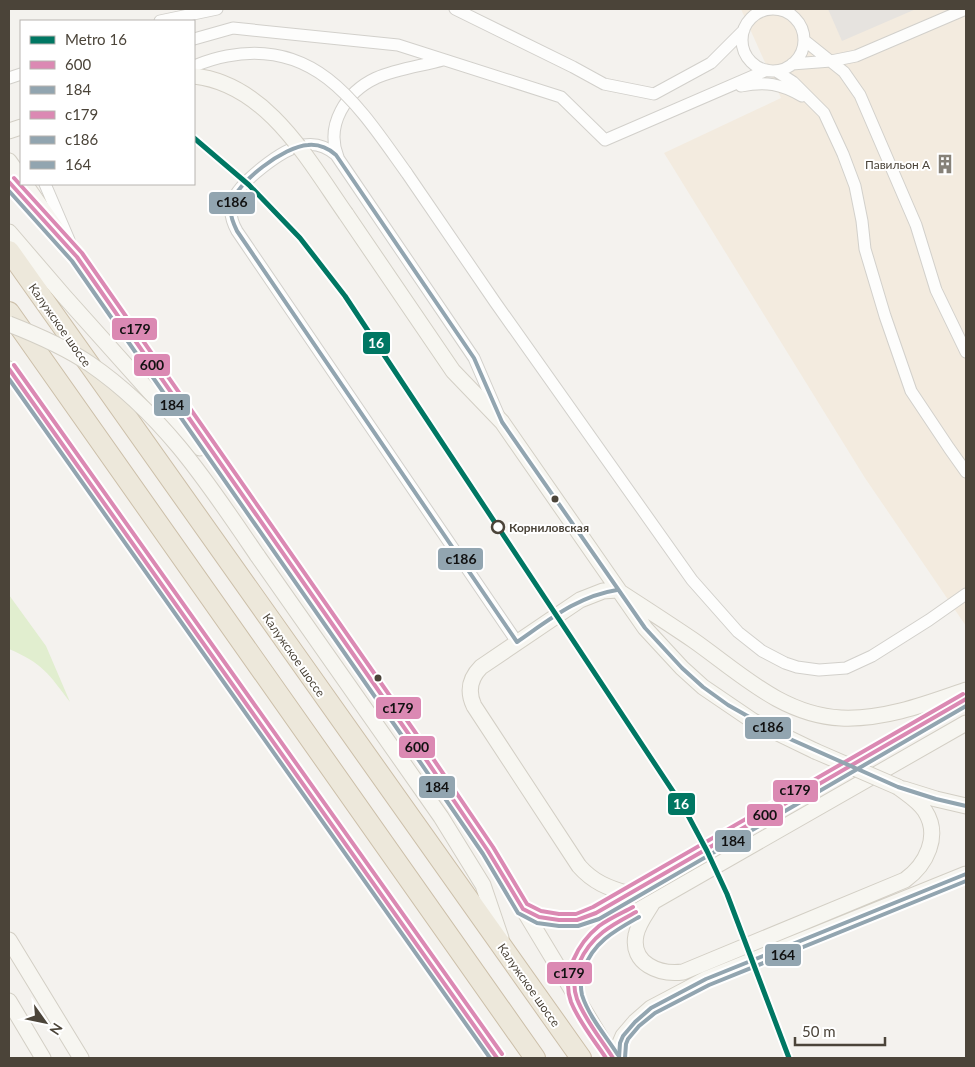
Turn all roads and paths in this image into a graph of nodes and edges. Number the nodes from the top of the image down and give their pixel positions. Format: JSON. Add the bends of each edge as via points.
{"nodes":[{"id":1,"x":218,"y":9,"type":"edge"},
{"id":2,"x":455,"y":9,"type":"edge"},
{"id":3,"x":966,"y":9,"type":"edge"},
{"id":4,"x":754,"y":12,"type":"edge"},
{"id":5,"x":792,"y":13,"type":"edge"},
{"id":6,"x":165,"y":20,"type":"edge"},
{"id":7,"x":744,"y":30,"type":"junction"},
{"id":8,"x":195,"y":39,"type":"edge"},
{"id":9,"x":804,"y":40,"type":"junction"},
{"id":10,"x":443,"y":60,"type":"junction"},
{"id":11,"x":831,"y":61,"type":"junction"},
{"id":12,"x":792,"y":64,"type":"junction"},
{"id":13,"x":195,"y":66,"type":"edge"},
{"id":14,"x":772,"y":70,"type":"junction"},
{"id":15,"x":195,"y":76,"type":"edge"},
{"id":16,"x":722,"y":91,"type":"junction"},
{"id":17,"x":824,"y":113,"type":"junction"},
{"id":18,"x":339,"y":158,"type":"junction"},
{"id":19,"x":9,"y":160,"type":"edge"},
{"id":20,"x":20,"y":176,"type":"edge"},
{"id":21,"x":9,"y":182,"type":"edge"},
{"id":22,"x":26,"y":185,"type":"edge"},
{"id":23,"x":45,"y":185,"type":"edge"},
{"id":24,"x":9,"y":232,"type":"edge"},
{"id":25,"x":9,"y":251,"type":"edge"},
{"id":26,"x":77,"y":257,"type":"junction"},
{"id":27,"x":9,"y":312,"type":"edge"},
{"id":28,"x":9,"y":324,"type":"edge"},
{"id":29,"x":966,"y":352,"type":"edge"},
{"id":30,"x":9,"y":369,"type":"edge"},
{"id":31,"x":502,"y":422,"type":"junction"},
{"id":32,"x":966,"y":472,"type":"edge"},
{"id":33,"x":245,"y":497,"type":"junction"},
{"id":34,"x":617,"y":590,"type":"junction"},
{"id":35,"x":966,"y":594,"type":"edge"},
{"id":36,"x":517,"y":642,"type":"junction"},
{"id":37,"x":966,"y":690,"type":"edge"},
{"id":38,"x":966,"y":699,"type":"edge"},
{"id":39,"x":966,"y":723,"type":"edge"},
{"id":40,"x":898,"y":786,"type":"junction"},
{"id":41,"x":966,"y":806,"type":"edge"},
{"id":42,"x":966,"y":874,"type":"edge"},
{"id":43,"x":629,"y":894,"type":"junction"},
{"id":44,"x":653,"y":902,"type":"junction"},
{"id":45,"x":523,"y":909,"type":"junction"},
{"id":46,"x":9,"y":940,"type":"edge"},
{"id":47,"x":507,"y":954,"type":"junction"},
{"id":48,"x":577,"y":1000,"type":"junction"},
{"id":49,"x":9,"y":1001,"type":"edge"},
{"id":50,"x":43,"y":1058,"type":"edge"},
{"id":51,"x":81,"y":1058,"type":"edge"},
{"id":52,"x":497,"y":1058,"type":"edge"},
{"id":53,"x":535,"y":1058,"type":"edge"},
{"id":54,"x":581,"y":1058,"type":"edge"},
{"id":55,"x":613,"y":1058,"type":"edge"},
{"id":56,"x":619,"y":1058,"type":"edge"}],
"edges":[{"from":1,"to":6,"type":"street"},
{"from":2,"to":7,"type":"street","via":[[604,84],[654,94],[711,63]]},
{"from":3,"to":11,"type":"street","via":[[856,56]]},
{"from":4,"to":5,"type":"street","via":[[771,9]]},
{"from":4,"to":7,"type":"street"},
{"from":5,"to":9,"type":"street"},
{"from":7,"to":14,"type":"street","via":[[742,39],[746,55],[759,67]]},
{"from":8,"to":10,"type":"street","via":[[233,28],[398,45]]},
{"from":9,"to":11,"type":"street"},
{"from":9,"to":12,"type":"street","via":[[799,56]]},
{"from":10,"to":16,"type":"street","via":[[561,97],[605,140]]},
{"from":10,"to":18,"type":"street","via":[[374,79],[354,95],[341,110],[334,128],[334,147]]},
{"from":11,"to":12,"type":"street"},
{"from":11,"to":29,"type":"street","via":[[844,72],[860,95],[916,225],[936,290]]},
{"from":12,"to":14,"type":"street","via":[[785,69]]},
{"from":13,"to":35,"type":"street","bridge":true,"via":[[226,56],[255,53],[281,56],[314,68],[351,99],[406,172],[692,580],[738,632],[762,651],[797,667],[819,670],[846,668],[872,656]]},
{"from":14,"to":16,"type":"street"},
{"from":14,"to":17,"type":"street","via":[[793,82]]},
{"from":15,"to":31,"type":"main road","bridge":true,"via":[[240,91],[278,121],[453,371]]},
{"from":16,"to":17,"type":"street","via":[[768,83],[812,101]]},
{"from":17,"to":32,"type":"street","via":[[855,186],[865,249],[911,391]]},
{"from":18,"to":31,"type":"street","via":[[474,358]]},
{"from":18,"to":36,"type":"street","via":[[329,149],[312,145],[286,151],[252,175],[237,192],[230,214],[233,224]]},
{"from":19,"to":20,"type":"main road"},
{"from":21,"to":26,"type":"main road"},
{"from":22,"to":26,"type":"main road"},
{"from":23,"to":26,"type":"street"},
{"from":24,"to":33,"type":"main road"},
{"from":25,"to":47,"type":"highway","name":"Калужское шоссе"},
{"from":26,"to":33,"type":"main road"},
{"from":27,"to":53,"type":"highway"},
{"from":28,"to":47,"type":"main road","bridge":true,"via":[[90,364],[171,435],[441,817],[483,885]]},
{"from":30,"to":52,"type":"main road"},
{"from":31,"to":34,"type":"main road"},
{"from":33,"to":45,"type":"main road","via":[[488,851]]},
{"from":34,"to":36,"type":"main road","via":[[603,591],[580,600]]},
{"from":34,"to":37,"type":"main road","via":[[762,690],[814,715],[843,718],[878,716]]},
{"from":34,"to":40,"type":"main road","bridge":true,"via":[[645,628],[703,687],[753,721]]},
{"from":36,"to":43,"type":"main road","via":[[475,673],[470,698],[579,866],[600,884]]},
{"from":38,"to":43,"type":"main road"},
{"from":39,"to":44,"type":"main road"},
{"from":40,"to":41,"type":"main road"},
{"from":40,"to":44,"type":"main road","via":[[924,810],[931,828],[927,856],[921,866],[900,883],[672,974],[647,966],[635,944],[638,928]]},
{"from":42,"to":56,"type":"main road","via":[[698,983],[651,1008],[635,1022],[623,1036]]},
{"from":43,"to":45,"type":"main road","via":[[578,920],[552,920]]},
{"from":44,"to":48,"type":"main road","via":[[599,934],[583,954],[576,975]]},
{"from":45,"to":48,"type":"main road"},
{"from":46,"to":51,"type":"main road"},
{"from":47,"to":54,"type":"highway","name":"Калужское шоссе"},
{"from":48,"to":55,"type":"main road"},
{"from":49,"to":50,"type":"main road"}]}
